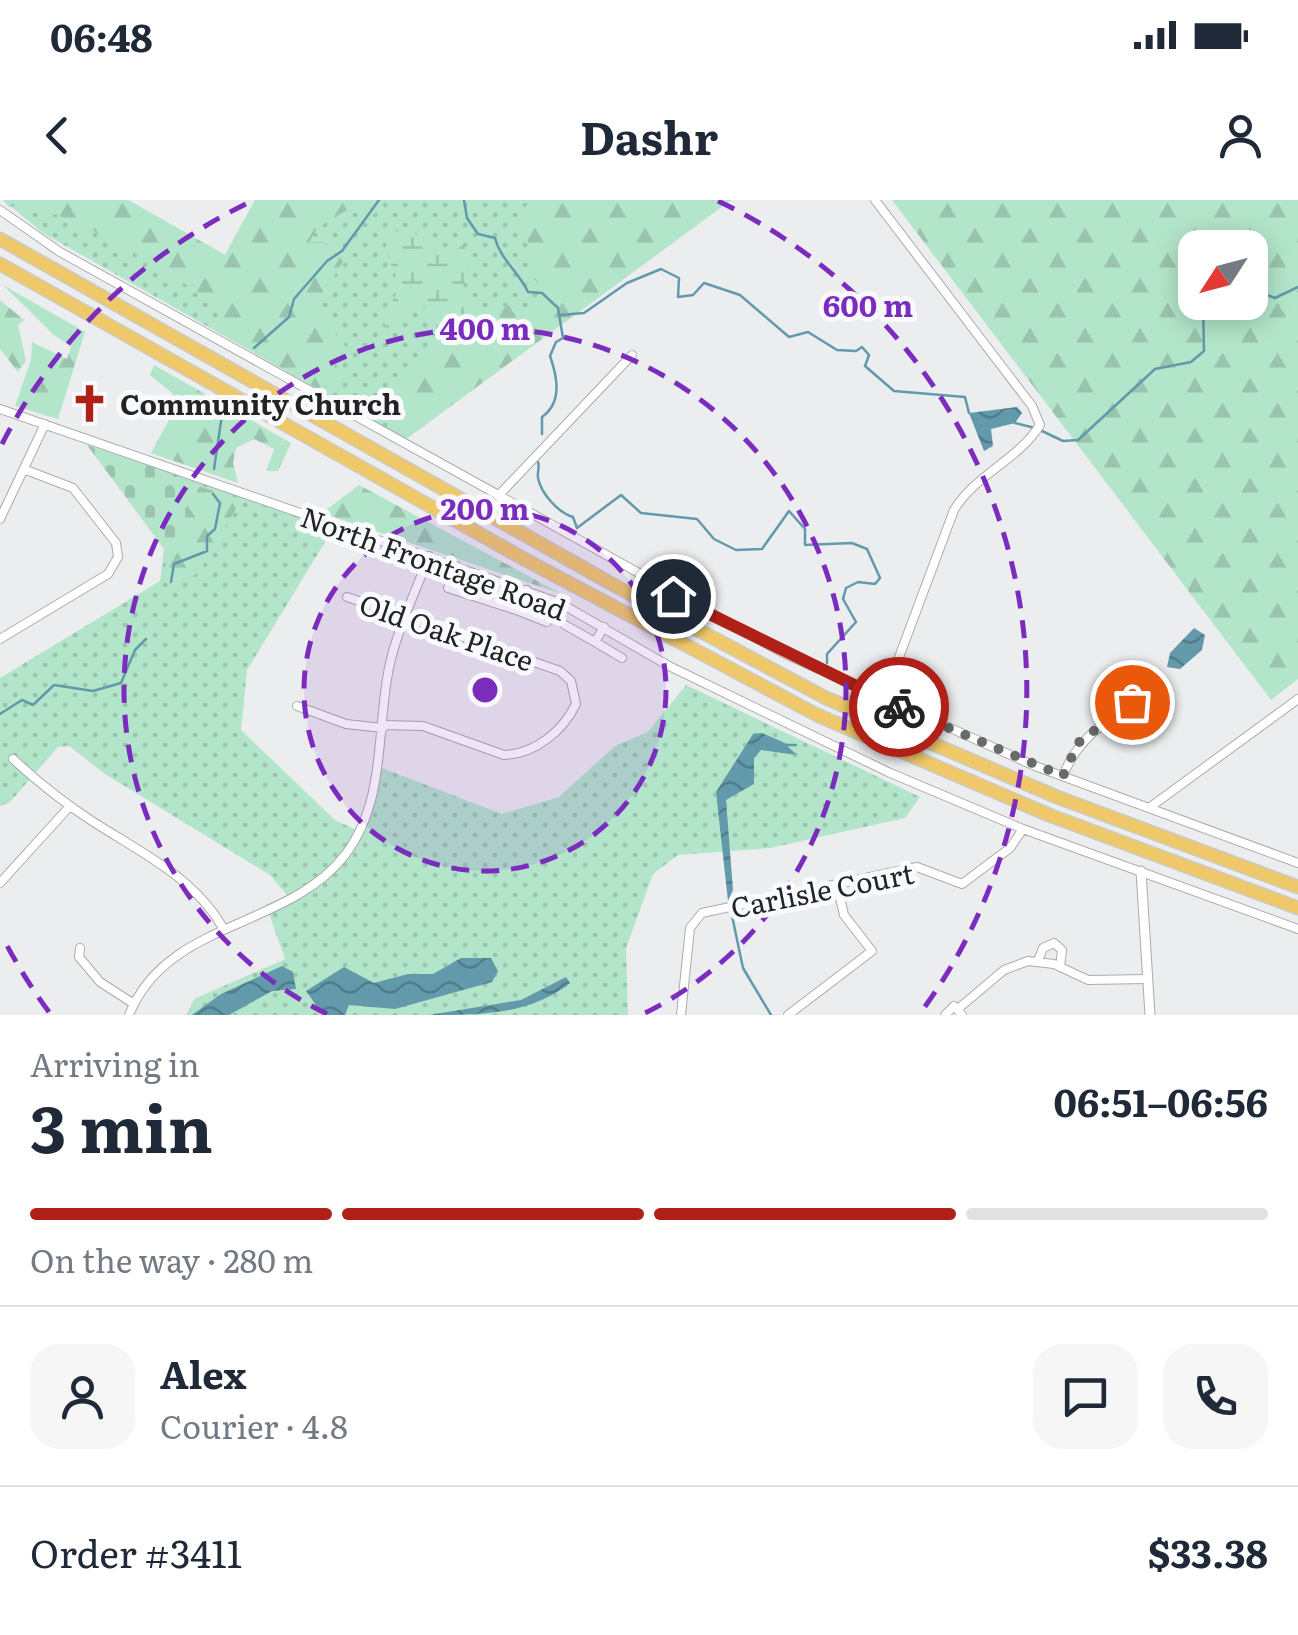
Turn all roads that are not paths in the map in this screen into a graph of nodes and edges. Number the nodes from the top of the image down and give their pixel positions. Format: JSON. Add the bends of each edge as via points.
{"nodes":[{"id":1,"x":875,"y":200,"type":"edge"},
{"id":2,"x":0,"y":210,"type":"edge"},
{"id":3,"x":0,"y":230,"type":"edge"},
{"id":4,"x":0,"y":239,"type":"edge"},
{"id":5,"x":5,"y":268,"type":"edge"},
{"id":6,"x":52,"y":268,"type":"junction"},
{"id":7,"x":632,"y":354,"type":"dead end"},
{"id":8,"x":0,"y":409,"type":"edge"},
{"id":9,"x":45,"y":424,"type":"junction"},
{"id":10,"x":26,"y":470,"type":"junction"},
{"id":11,"x":498,"y":496,"type":"junction"},
{"id":12,"x":0,"y":519,"type":"edge"},
{"id":13,"x":429,"y":556,"type":"junction"},
{"id":14,"x":457,"y":566,"type":"junction"},
{"id":15,"x":527,"y":590,"type":"junction"},
{"id":16,"x":347,"y":598,"type":"dead end"},
{"id":17,"x":519,"y":612,"type":"junction"},
{"id":18,"x":406,"y":618,"type":"junction"},
{"id":19,"x":548,"y":622,"type":"dead end"},
{"id":20,"x":565,"y":624,"type":"dead end"},
{"id":21,"x":604,"y":627,"type":"junction"},
{"id":22,"x":0,"y":639,"type":"edge"},
{"id":23,"x":595,"y":642,"type":"junction"},
{"id":24,"x":622,"y":658,"type":"dead end"},
{"id":25,"x":1143,"y":689,"type":"dead end"},
{"id":26,"x":1298,"y":699,"type":"edge"},
{"id":27,"x":883,"y":700,"type":"junction"},
{"id":28,"x":297,"y":706,"type":"dead end"},
{"id":29,"x":383,"y":726,"type":"junction"},
{"id":30,"x":13,"y":759,"type":"dead end"},
{"id":31,"x":1063,"y":776,"type":"junction"},
{"id":32,"x":70,"y":806,"type":"junction"},
{"id":33,"x":1149,"y":808,"type":"junction"},
{"id":34,"x":1023,"y":829,"type":"junction"},
{"id":35,"x":1298,"y":862,"type":"edge"},
{"id":36,"x":1141,"y":871,"type":"junction"},
{"id":37,"x":0,"y":882,"type":"edge"},
{"id":38,"x":837,"y":885,"type":"junction"},
{"id":39,"x":1298,"y":887,"type":"edge"},
{"id":40,"x":1298,"y":908,"type":"edge"},
{"id":41,"x":223,"y":928,"type":"junction"},
{"id":42,"x":1298,"y":930,"type":"edge"},
{"id":43,"x":80,"y":948,"type":"dead end"},
{"id":44,"x":1038,"y":961,"type":"junction"},
{"id":45,"x":1060,"y":967,"type":"junction"},
{"id":46,"x":1148,"y":979,"type":"junction"},
{"id":47,"x":134,"y":1004,"type":"junction"},
{"id":48,"x":961,"y":1012,"type":"edge"},
{"id":49,"x":129,"y":1015,"type":"edge"},
{"id":50,"x":681,"y":1015,"type":"edge"},
{"id":51,"x":788,"y":1015,"type":"edge"},
{"id":52,"x":946,"y":1015,"type":"edge"},
{"id":53,"x":1150,"y":1015,"type":"edge"}],
"edges":[{"from":1,"to":27,"type":"street","via":[[1040,425],[954,510]]},
{"from":2,"to":11,"type":"street","via":[[60,252]]},
{"from":3,"to":6,"type":"highway"},
{"from":4,"to":6,"type":"highway"},
{"from":5,"to":40,"type":"highway","via":[[524,559],[817,714],[1049,815]]},
{"from":6,"to":39,"type":"highway","via":[[826,698],[1056,797]]},
{"from":7,"to":11,"type":"street"},
{"from":8,"to":9,"type":"street","name":"North Frontage Road"},
{"from":9,"to":10,"type":"street"},
{"from":9,"to":13,"type":"street","name":"North Frontage Road"},
{"from":10,"to":12,"type":"street"},
{"from":10,"to":22,"type":"street","via":[[72,488],[116,542],[118,556],[108,574]]},
{"from":11,"to":27,"type":"street","via":[[728,626]]},
{"from":13,"to":14,"type":"street","name":"North Frontage Road"},
{"from":13,"to":18,"type":"street"},
{"from":14,"to":15,"type":"street","name":"North Frontage Road"},
{"from":14,"to":17,"type":"street","via":[[448,588]]},
{"from":15,"to":17,"type":"street"},
{"from":15,"to":21,"type":"street","name":"North Frontage Road"},
{"from":16,"to":18,"type":"street","name":"Old Oak Place"},
{"from":17,"to":19,"type":"street"},
{"from":18,"to":29,"type":"street","via":[[387,679]]},
{"from":18,"to":29,"type":"street","name":"Old Oak Place","via":[[548,666],[568,678],[576,704],[565,723],[522,754],[504,755],[423,726]]},
{"from":20,"to":23,"type":"street"},
{"from":21,"to":23,"type":"street"},
{"from":21,"to":34,"type":"street","name":"North Frontage Road","via":[[826,743]]},
{"from":23,"to":24,"type":"street"},
{"from":25,"to":31,"type":"street","via":[[1078,743]]},
{"from":26,"to":33,"type":"street"},
{"from":27,"to":31,"type":"street"},
{"from":28,"to":29,"type":"street","via":[[346,724]]},
{"from":29,"to":41,"type":"street","via":[[370,804],[341,860],[294,898]]},
{"from":30,"to":32,"type":"street"},
{"from":31,"to":33,"type":"street"},
{"from":32,"to":37,"type":"street"},
{"from":32,"to":41,"type":"street","via":[[186,884],[206,900]]},
{"from":33,"to":35,"type":"street"},
{"from":34,"to":36,"type":"street","name":"North Frontage Road"},
{"from":34,"to":38,"type":"street","name":"Carlisle Court","via":[[1010,848],[964,884],[916,867]]},
{"from":36,"to":42,"type":"street","name":"North Frontage Road"},
{"from":36,"to":46,"type":"street"},
{"from":38,"to":50,"type":"street","name":"Carlisle Court","via":[[698,915],[690,928]]},
{"from":38,"to":51,"type":"street","via":[[844,915],[872,952]]},
{"from":41,"to":47,"type":"street","via":[[176,956]]},
{"from":43,"to":47,"type":"street","via":[[91,975]]},
{"from":44,"to":45,"type":"street"},
{"from":44,"to":45,"type":"street","via":[[1054,944],[1062,950]]},
{"from":44,"to":48,"type":"street","via":[[1004,970]]},
{"from":45,"to":46,"type":"street","via":[[1088,980]]},
{"from":46,"to":53,"type":"street"},
{"from":47,"to":49,"type":"street"},
{"from":48,"to":52,"type":"street","via":[[949,1008]]}]}
